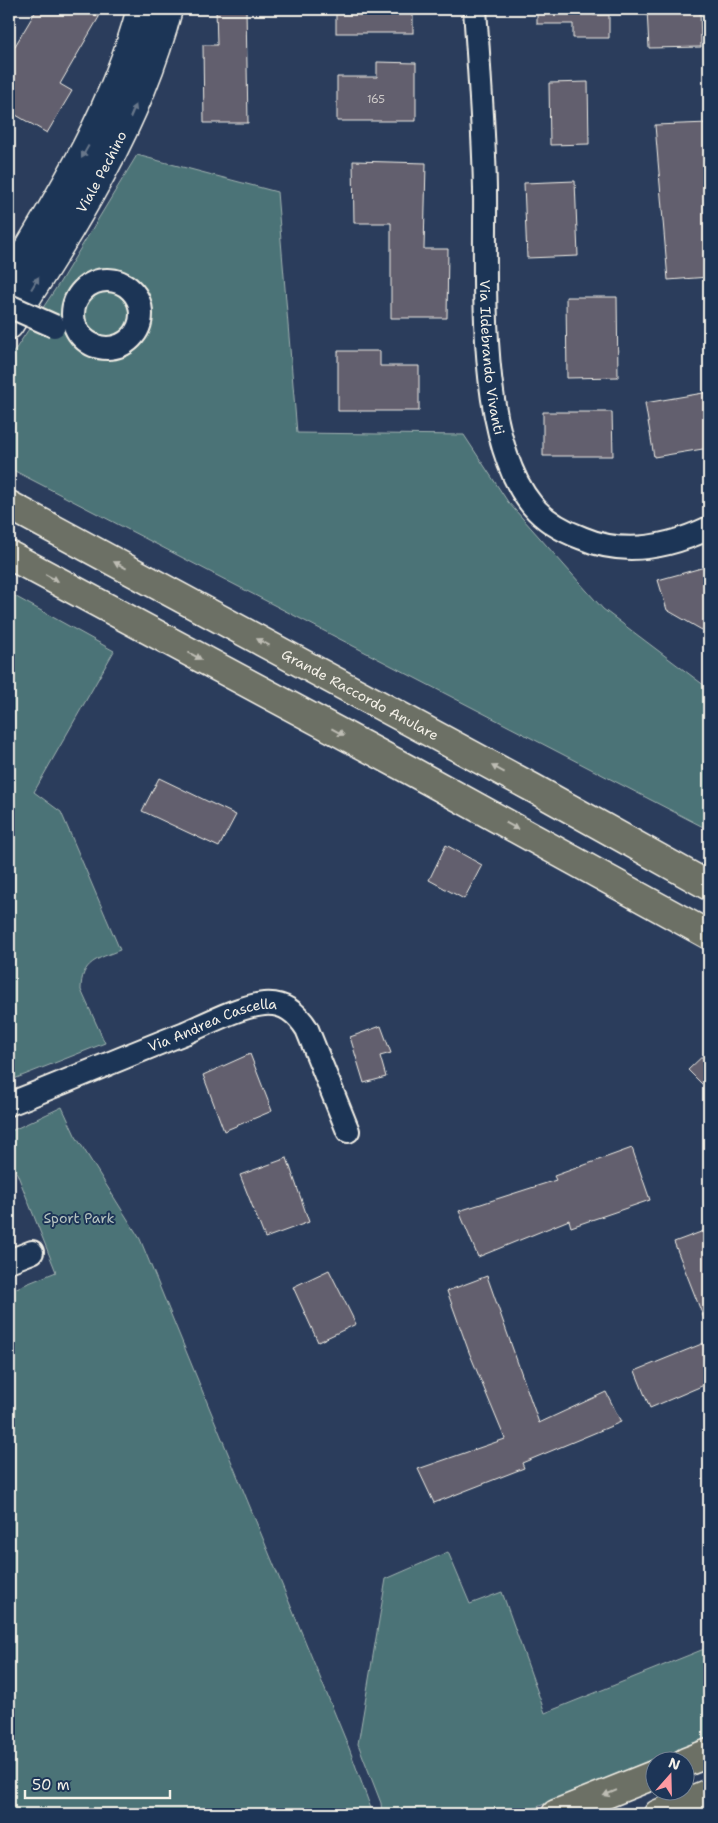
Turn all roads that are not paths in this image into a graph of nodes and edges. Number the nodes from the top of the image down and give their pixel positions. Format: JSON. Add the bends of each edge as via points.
{"nodes":[{"id":1,"x":141,"y":9,"type":"edge"},
{"id":2,"x":168,"y":9,"type":"edge"},
{"id":3,"x":475,"y":9,"type":"edge"},
{"id":4,"x":9,"y":281,"type":"edge"},
{"id":5,"x":9,"y":318,"type":"edge"},
{"id":6,"x":79,"y":332,"type":"dead end"},
{"id":7,"x":9,"y":505,"type":"edge"},
{"id":8,"x":709,"y":528,"type":"edge"},
{"id":9,"x":9,"y":555,"type":"edge"},
{"id":10,"x":533,"y":788,"type":"junction"},
{"id":11,"x":709,"y":865,"type":"edge"},
{"id":12,"x":709,"y":886,"type":"edge"},
{"id":13,"x":709,"y":935,"type":"edge"},
{"id":14,"x":9,"y":1104,"type":"edge"},
{"id":15,"x":348,"y":1130,"type":"dead end"},
{"id":16,"x":32,"y":1252,"type":"dead end"},
{"id":17,"x":9,"y":1261,"type":"edge"},
{"id":18,"x":709,"y":1753,"type":"edge"},
{"id":19,"x":696,"y":1758,"type":"edge"},
{"id":20,"x":646,"y":1778,"type":"edge"},
{"id":21,"x":709,"y":1793,"type":"edge"},
{"id":22,"x":556,"y":1814,"type":"edge"},
{"id":23,"x":658,"y":1814,"type":"edge"}],
"edges":[{"from":1,"to":4,"type":"street","name":"Viale Pechino","one_way":true,"via":[[128,53],[99,125]]},
{"from":5,"to":2,"type":"street","name":"Viale Pechino","one_way":true,"via":[[121,139]]},
{"from":3,"to":8,"type":"street","name":"Via Ildebrando Vivanti","via":[[484,147],[488,347],[500,434],[511,470],[528,499],[544,517],[570,533],[599,544],[624,548],[658,546]]},
{"from":5,"to":6,"type":"street","bridge":true},
{"from":10,"to":7,"type":"main road","name":"Grande Raccordo Anulare","one_way":true},
{"from":9,"to":13,"type":"main road","one_way":true},
{"from":10,"to":11,"type":"main road"},
{"from":10,"to":12,"type":"main road","name":"Grande Raccordo Anulare"},
{"from":14,"to":15,"type":"street","name":"Via Andrea Cascella","via":[[255,1005],[270,1004],[290,1009],[307,1029]]},
{"from":16,"to":17,"type":"street"},
{"from":18,"to":19,"type":"main road"},
{"from":20,"to":22,"type":"main road","one_way":true},
{"from":21,"to":23,"type":"main road"}]}
